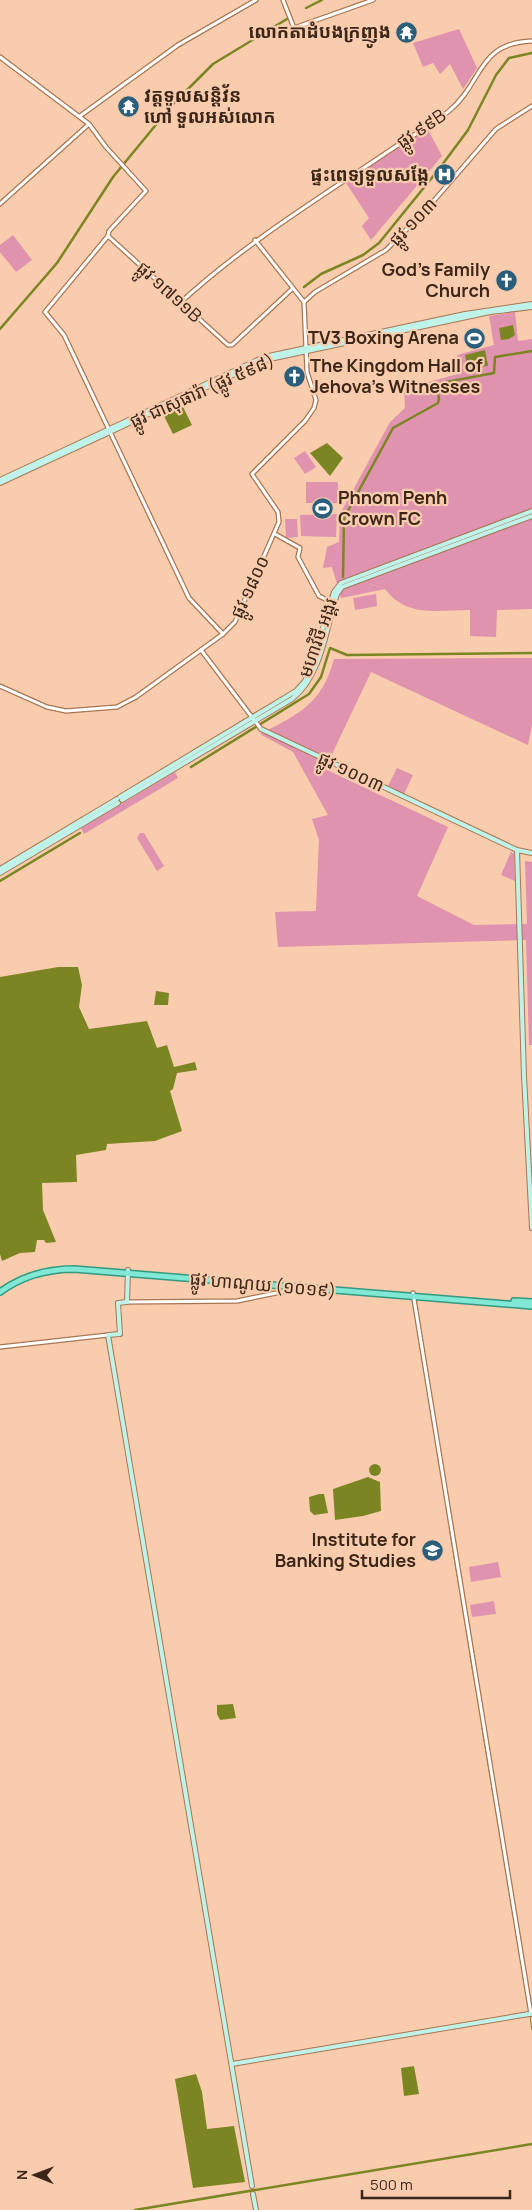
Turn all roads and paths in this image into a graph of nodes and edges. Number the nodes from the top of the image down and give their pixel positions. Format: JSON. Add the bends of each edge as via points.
{"nodes":[{"id":1,"x":256,"y":0,"type":"edge"},
{"id":2,"x":282,"y":0,"type":"edge"},
{"id":3,"x":373,"y":0,"type":"edge"},
{"id":4,"x":248,"y":2,"type":"edge"},
{"id":5,"x":532,"y":41,"type":"edge"},
{"id":6,"x":0,"y":57,"type":"edge"},
{"id":7,"x":532,"y":106,"type":"edge"},
{"id":8,"x":80,"y":116,"type":"junction"},
{"id":9,"x":89,"y":124,"type":"junction"},
{"id":10,"x":0,"y":204,"type":"edge"},
{"id":11,"x":108,"y":236,"type":"junction"},
{"id":12,"x":255,"y":240,"type":"junction"},
{"id":13,"x":292,"y":289,"type":"junction"},
{"id":14,"x":304,"y":302,"type":"junction"},
{"id":15,"x":180,"y":303,"type":"junction"},
{"id":16,"x":532,"y":306,"type":"edge"},
{"id":17,"x":307,"y":349,"type":"junction"},
{"id":18,"x":109,"y":430,"type":"junction"},
{"id":19,"x":0,"y":482,"type":"edge"},
{"id":20,"x":532,"y":511,"type":"edge"},
{"id":21,"x":532,"y":516,"type":"edge"},
{"id":22,"x":275,"y":534,"type":"junction"},
{"id":23,"x":350,"y":581,"type":"junction"},
{"id":24,"x":332,"y":603,"type":"junction"},
{"id":25,"x":223,"y":634,"type":"junction"},
{"id":26,"x":201,"y":650,"type":"junction"},
{"id":27,"x":0,"y":686,"type":"edge"},
{"id":28,"x":255,"y":721,"type":"junction"},
{"id":29,"x":261,"y":729,"type":"joint"},
{"id":30,"x":88,"y":818,"type":"junction"},
{"id":31,"x":517,"y":850,"type":"junction"},
{"id":32,"x":532,"y":853,"type":"edge"},
{"id":33,"x":0,"y":868,"type":"edge"},
{"id":34,"x":0,"y":873,"type":"edge"},
{"id":35,"x":530,"y":1180,"type":"edge"},
{"id":36,"x":532,"y":1228,"type":"edge"},
{"id":37,"x":128,"y":1272,"type":"junction"},
{"id":38,"x":300,"y":1286,"type":"junction"},
{"id":39,"x":0,"y":1288,"type":"edge"},
{"id":40,"x":0,"y":1292,"type":"edge"},
{"id":41,"x":413,"y":1295,"type":"junction"},
{"id":42,"x":127,"y":1302,"type":"junction"},
{"id":43,"x":532,"y":1304,"type":"edge"},
{"id":44,"x":108,"y":1335,"type":"junction"},
{"id":45,"x":0,"y":1347,"type":"edge"},
{"id":46,"x":531,"y":2014,"type":"edge"},
{"id":47,"x":232,"y":2064,"type":"junction"},
{"id":48,"x":252,"y":2186,"type":"joint"},
{"id":49,"x":254,"y":2194,"type":"joint"},
{"id":50,"x":256,"y":2210,"type":"edge"}],
"edges":[{"from":1,"to":4,"type":"street"},
{"from":2,"to":3,"type":"street","via":[[294,28]]},
{"from":4,"to":8,"type":"street","via":[[178,45]]},
{"from":5,"to":12,"type":"street","name":"ផ្លូវ ៩៩B","via":[[499,48],[450,111]]},
{"from":6,"to":8,"type":"street"},
{"from":7,"to":14,"type":"street","name":"ផ្លូវ ១០៣","via":[[496,129],[425,211],[386,250],[315,292]]},
{"from":8,"to":9,"type":"street"},
{"from":9,"to":10,"type":"street"},
{"from":9,"to":11,"type":"street","via":[[146,191]]},
{"from":11,"to":15,"type":"street","name":"ផ្លូវ ១៧១១B"},
{"from":11,"to":18,"type":"street","via":[[45,312],[64,335]]},
{"from":12,"to":13,"type":"street"},
{"from":12,"to":15,"type":"street","name":"ផ្លូវ ៩៩B"},
{"from":13,"to":14,"type":"street"},
{"from":13,"to":15,"type":"street","name":"ផ្លូវ ១៧១១B","via":[[230,346]]},
{"from":14,"to":17,"type":"street"},
{"from":16,"to":17,"type":"main road","name":"ផ្លូវ ជាសុផារ៉ា (ផ្លូវ ៥៩៨)","via":[[472,314]]},
{"from":17,"to":18,"type":"main road","name":"ផ្លូវ ជាសុផារ៉ា (ផ្លូវ ៥៩៨)","via":[[255,360]]},
{"from":17,"to":22,"type":"street","name":"ផ្លូវ ១៨០០","via":[[307,372],[315,397],[314,408],[252,474],[278,512]]},
{"from":18,"to":19,"type":"main road","name":"ផ្លូវ ជាសុផារ៉ា (ផ្លូវ ៥៩៨)"},
{"from":18,"to":25,"type":"street","via":[[189,598]]},
{"from":20,"to":23,"type":"main road","name":"មហាវិថី អង្គរ"},
{"from":21,"to":23,"type":"main road","name":"មហាវិថី អង្គរ"},
{"from":22,"to":24,"type":"street","via":[[300,548],[298,557],[319,596]]},
{"from":22,"to":25,"type":"street","name":"ផ្លូវ ១៨០០","via":[[235,622]]},
{"from":23,"to":24,"type":"main road","name":"មហាវិថី អង្គរ","via":[[336,591]]},
{"from":24,"to":28,"type":"main road","name":"មហាវិថី អង្គរ","via":[[310,670],[302,684]]},
{"from":25,"to":26,"type":"street","name":"ផ្លូវ ១៨០០"},
{"from":26,"to":27,"type":"street","name":"ផ្លូវ ១៨០០","via":[[136,697],[112,708],[79,712],[61,710]]},
{"from":26,"to":28,"type":"street","name":"ផ្លូវ ១០០៣"},
{"from":28,"to":29,"type":"street","name":"ផ្លូវ ១០០៣"},
{"from":28,"to":30,"type":"main road","name":"មហាវិថី អង្គរ"},
{"from":29,"to":31,"type":"main road","name":"ផ្លូវ ១០០៣"},
{"from":30,"to":33,"type":"main road"},
{"from":30,"to":34,"type":"main road"},
{"from":31,"to":32,"type":"main road","name":"ផ្លូវ ១០០៣"},
{"from":31,"to":35,"type":"main road"},
{"from":35,"to":36,"type":"main road"},
{"from":37,"to":38,"type":"main road","name":"ផ្លូវ ហាណូយ (១០១៩)"},
{"from":37,"to":39,"type":"main road","name":"ផ្លូវ ហាណូយ (១០១៩)","via":[[74,1266],[47,1268],[20,1276]]},
{"from":37,"to":40,"type":"main road","name":"ផ្លូវ ហាណូយ (១០១៩)","via":[[57,1269],[29,1276]]},
{"from":37,"to":42,"type":"main road"},
{"from":38,"to":41,"type":"main road","name":"ផ្លូវ ហាណូយ (១០១៩)"},
{"from":38,"to":42,"type":"street","via":[[238,1301]]},
{"from":41,"to":43,"type":"main road","name":"ផ្លូវ ហាណូយ (១០១៩)"},
{"from":41,"to":46,"type":"street"},
{"from":42,"to":44,"type":"main road","via":[[118,1303],[120,1334]]},
{"from":44,"to":45,"type":"street"},
{"from":44,"to":47,"type":"main road"},
{"from":46,"to":47,"type":"main road"},
{"from":47,"to":48,"type":"main road"},
{"from":48,"to":49,"type":"street"},
{"from":49,"to":50,"type":"main road"}]}
